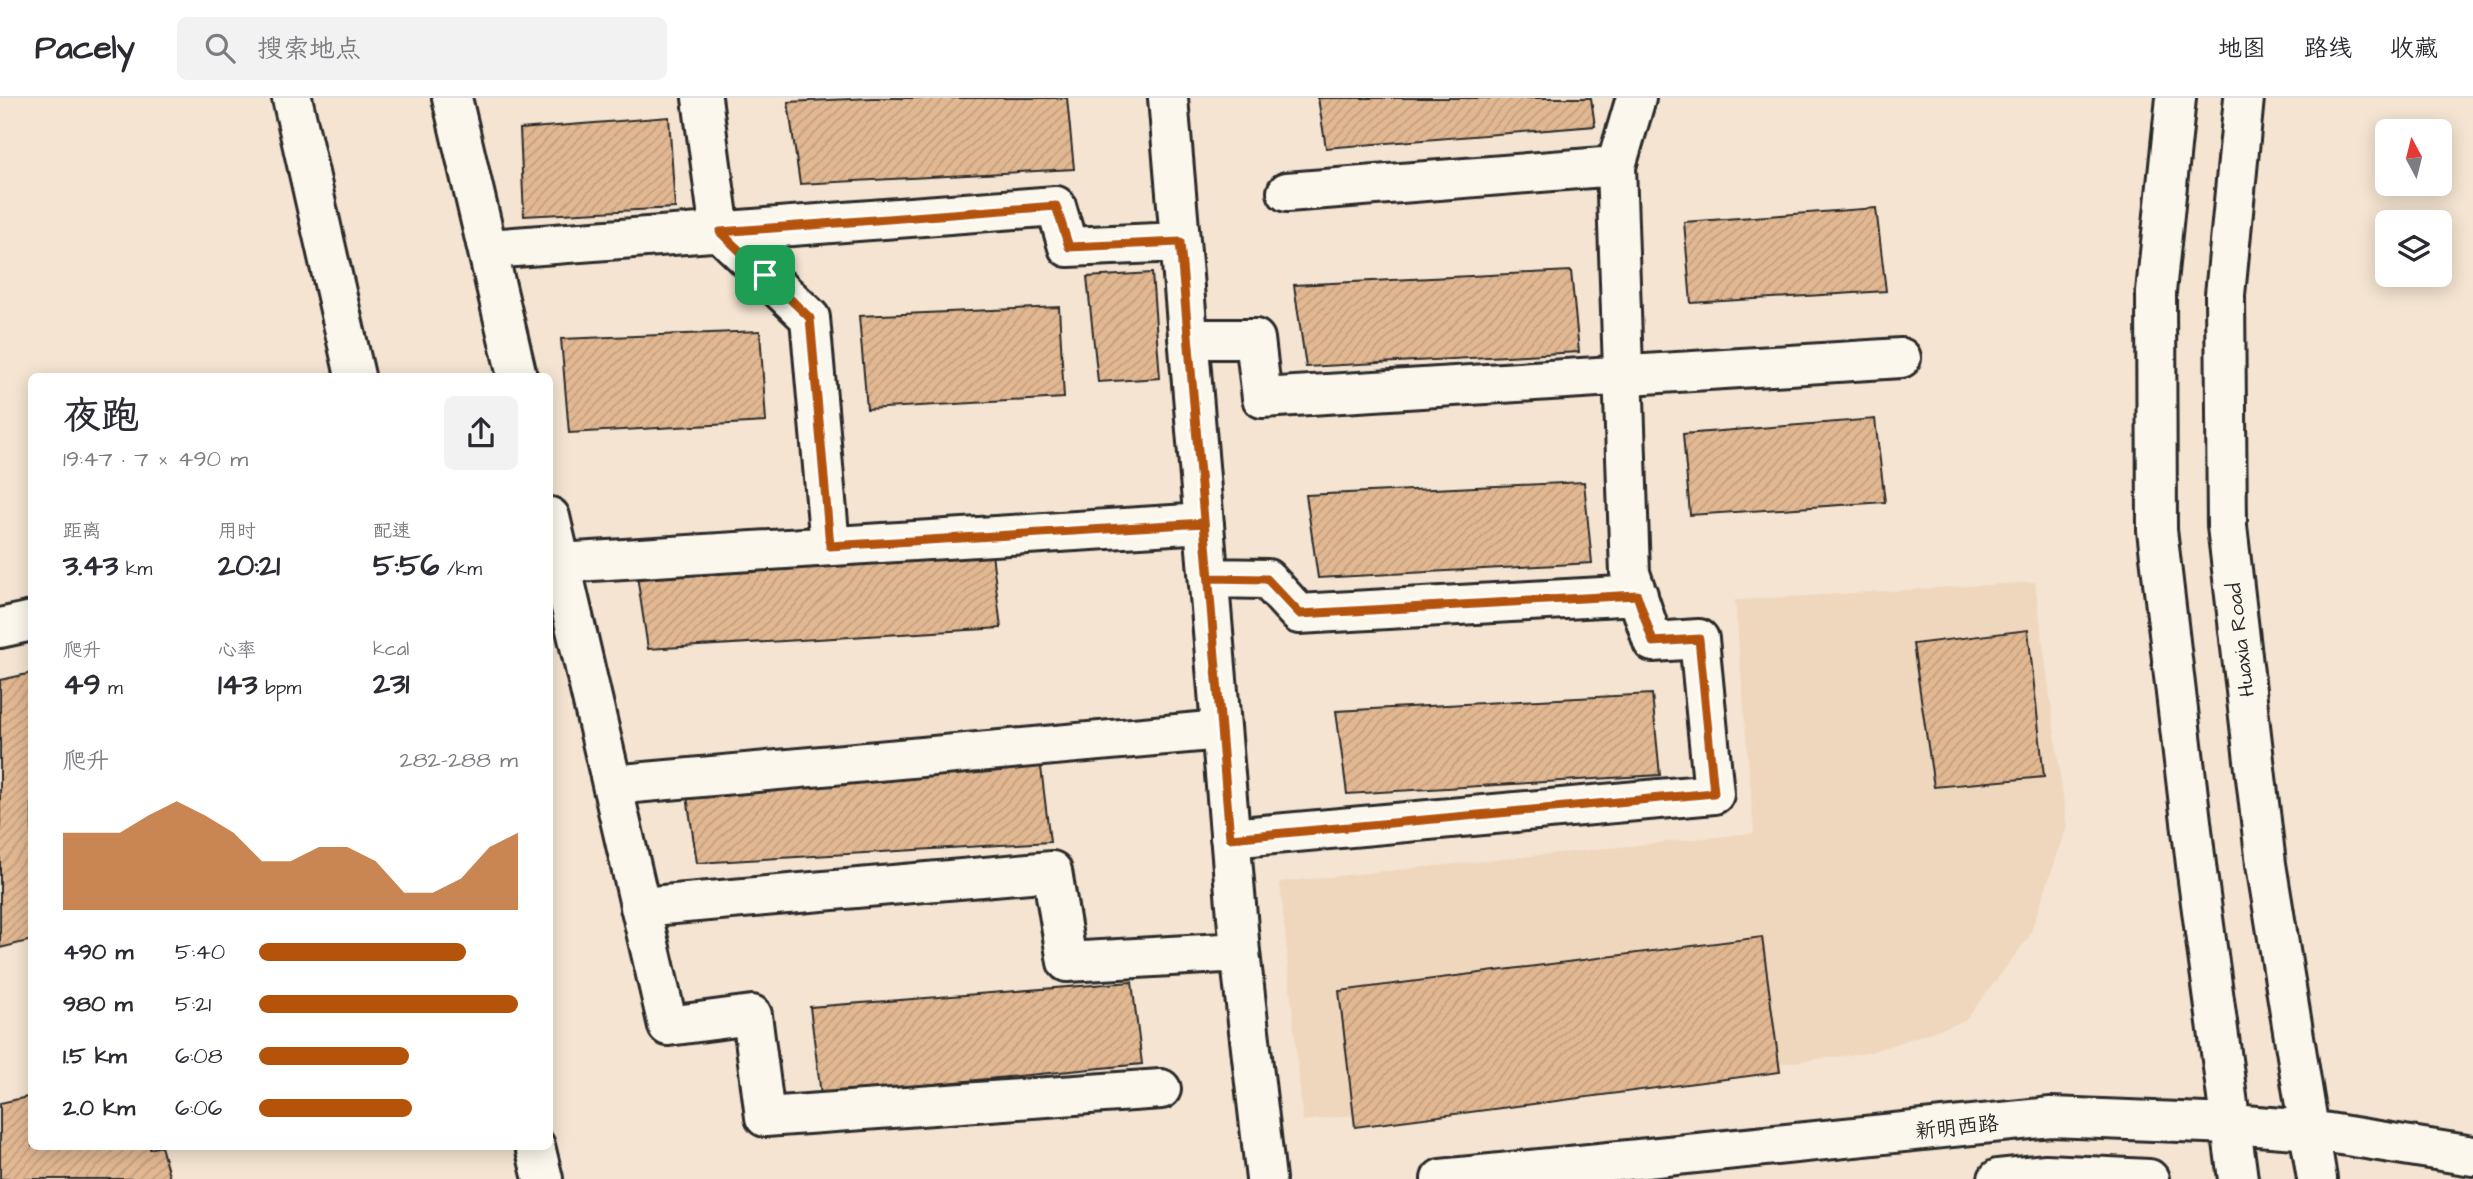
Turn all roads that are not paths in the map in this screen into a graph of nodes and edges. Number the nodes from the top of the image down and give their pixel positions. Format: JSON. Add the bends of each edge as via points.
{"nodes":[{"id":1,"x":292,"y":98,"type":"edge"},
{"id":2,"x":453,"y":98,"type":"edge"},
{"id":3,"x":702,"y":98,"type":"edge"},
{"id":4,"x":1168,"y":98,"type":"edge"},
{"id":5,"x":1636,"y":98,"type":"edge"},
{"id":6,"x":2176,"y":98,"type":"edge"},
{"id":7,"x":2244,"y":98,"type":"edge"},
{"id":8,"x":1616,"y":166,"type":"junction"},
{"id":9,"x":1287,"y":192,"type":"dead end"},
{"id":10,"x":720,"y":232,"type":"junction"},
{"id":11,"x":1180,"y":242,"type":"junction"},
{"id":12,"x":488,"y":249,"type":"junction"},
{"id":13,"x":1188,"y":339,"type":"junction"},
{"id":14,"x":1900,"y":358,"type":"dead end"},
{"id":15,"x":354,"y":373,"type":"edge"},
{"id":16,"x":516,"y":373,"type":"edge"},
{"id":17,"x":1204,"y":523,"type":"junction"},
{"id":18,"x":553,"y":531,"type":"edge"},
{"id":19,"x":830,"y":546,"type":"junction"},
{"id":20,"x":560,"y":563,"type":"junction"},
{"id":21,"x":1209,"y":578,"type":"junction"},
{"id":22,"x":1637,"y":595,"type":"junction"},
{"id":23,"x":28,"y":622,"type":"edge"},
{"id":24,"x":0,"y":628,"type":"edge"},
{"id":25,"x":1221,"y":730,"type":"junction"},
{"id":26,"x":612,"y":785,"type":"junction"},
{"id":27,"x":1230,"y":838,"type":"junction"},
{"id":28,"x":640,"y":907,"type":"junction"},
{"id":29,"x":1240,"y":952,"type":"junction"},
{"id":30,"x":1161,"y":1089,"type":"dead end"},
{"id":31,"x":2231,"y":1124,"type":"junction"},
{"id":32,"x":2310,"y":1130,"type":"junction"},
{"id":33,"x":537,"y":1150,"type":"edge"},
{"id":34,"x":2473,"y":1156,"type":"edge"},
{"id":35,"x":543,"y":1179,"type":"edge"},
{"id":36,"x":1266,"y":1179,"type":"edge"},
{"id":37,"x":1441,"y":1179,"type":"edge"},
{"id":38,"x":1998,"y":1179,"type":"edge"},
{"id":39,"x":2149,"y":1179,"type":"edge"},
{"id":40,"x":2238,"y":1179,"type":"edge"},
{"id":41,"x":2317,"y":1179,"type":"edge"}],
"edges":[{"from":1,"to":15,"type":"street"},
{"from":2,"to":12,"type":"street"},
{"from":3,"to":10,"type":"street"},
{"from":4,"to":11,"type":"street"},
{"from":5,"to":8,"type":"street"},
{"from":6,"to":31,"type":"street","via":[[2156,292],[2157,530]]},
{"from":7,"to":32,"type":"street","name":"Huaxia Road","via":[[2225,295],[2227,526],[2266,864]]},
{"from":8,"to":9,"type":"street"},
{"from":8,"to":22,"type":"street","via":[[1630,573]]},
{"from":10,"to":11,"type":"street","via":[[1056,206],[1069,247]]},
{"from":10,"to":12,"type":"street"},
{"from":10,"to":19,"type":"street","via":[[810,318]]},
{"from":11,"to":13,"type":"street"},
{"from":12,"to":16,"type":"street"},
{"from":13,"to":14,"type":"street","via":[[1255,339],[1262,398]]},
{"from":13,"to":17,"type":"street"},
{"from":17,"to":19,"type":"street"},
{"from":17,"to":21,"type":"street"},
{"from":18,"to":20,"type":"street"},
{"from":19,"to":20,"type":"street"},
{"from":20,"to":26,"type":"street"},
{"from":21,"to":22,"type":"street","via":[[1267,579],[1300,614]]},
{"from":21,"to":25,"type":"street"},
{"from":22,"to":27,"type":"street","via":[[1653,642],[1699,639],[1714,793]]},
{"from":23,"to":24,"type":"street"},
{"from":25,"to":26,"type":"street"},
{"from":25,"to":27,"type":"street"},
{"from":26,"to":28,"type":"street"},
{"from":27,"to":29,"type":"street"},
{"from":28,"to":29,"type":"street","via":[[1052,871],[1067,962]]},
{"from":28,"to":30,"type":"street","via":[[668,1026],[752,1015],[765,1117]]},
{"from":29,"to":36,"type":"street"},
{"from":31,"to":32,"type":"street","name":"新明西路"},
{"from":31,"to":37,"type":"street","name":"新明西路","via":[[2052,1117]]},
{"from":31,"to":40,"type":"street"},
{"from":32,"to":34,"type":"street","name":"新明西路"},
{"from":32,"to":41,"type":"street","name":"Huaxia Road"},
{"from":33,"to":35,"type":"street"},
{"from":38,"to":39,"type":"street","via":[[2046,1174]]}]}
